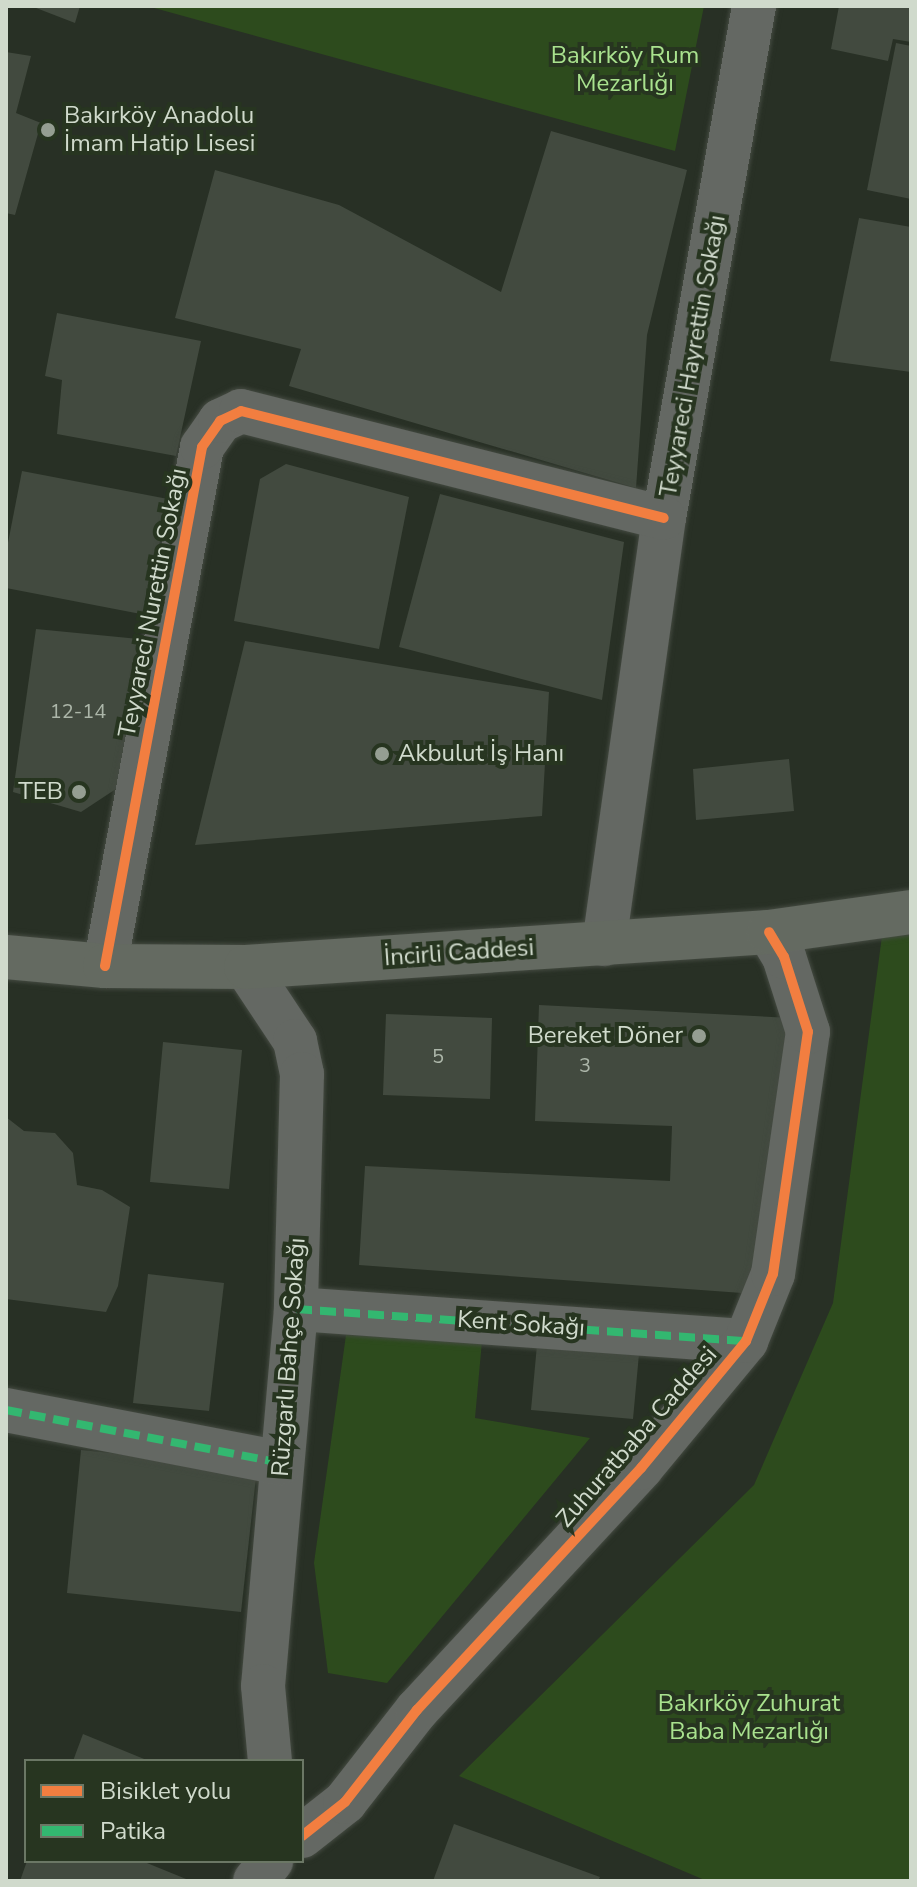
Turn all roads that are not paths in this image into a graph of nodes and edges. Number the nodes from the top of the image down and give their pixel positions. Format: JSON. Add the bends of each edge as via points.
{"nodes":[{"id":1,"x":754,"y":6,"type":"edge"},
{"id":2,"x":664,"y":518,"type":"junction"},
{"id":3,"x":911,"y":912,"type":"edge"},
{"id":4,"x":769,"y":932,"type":"junction"},
{"id":5,"x":604,"y":944,"type":"junction"},
{"id":6,"x":6,"y":957,"type":"edge"},
{"id":7,"x":105,"y":966,"type":"junction"},
{"id":8,"x":246,"y":967,"type":"junction"},
{"id":9,"x":296,"y":1309,"type":"junction"},
{"id":10,"x":746,"y":1341,"type":"junction"},
{"id":11,"x":6,"y":1410,"type":"edge"},
{"id":12,"x":281,"y":1463,"type":"junction"},
{"id":13,"x":270,"y":1759,"type":"edge"},
{"id":14,"x":304,"y":1834,"type":"edge"}],
"edges":[{"from":1,"to":2,"type":"street","name":"Teyyareci Hayrettin Sokağı"},
{"from":2,"to":5,"type":"street","name":"Teyyareci Hayrettin Sokağı"},
{"from":2,"to":7,"type":"street","name":"Teyyareci Nurettin Sokağı","via":[[241,411],[220,421],[202,447]]},
{"from":3,"to":4,"type":"main road","name":"İncirli Caddesi"},
{"from":4,"to":5,"type":"main road","name":"İncirli Caddesi"},
{"from":4,"to":10,"type":"street","name":"Zuhuratbaba Caddesi","via":[[784,957],[808,1032],[773,1274]]},
{"from":5,"to":8,"type":"main road","name":"İncirli Caddesi"},
{"from":6,"to":7,"type":"main road","name":"İncirli Caddesi"},
{"from":7,"to":8,"type":"main road","name":"İncirli Caddesi"},
{"from":8,"to":9,"type":"street","name":"Rüzgarlı Bahçe Sokağı","via":[[295,1041],[302,1074]]},
{"from":9,"to":10,"type":"street","name":"Kent Sokağı"},
{"from":9,"to":12,"type":"street","name":"Rüzgarlı Bahçe Sokağı"},
{"from":10,"to":14,"type":"street","name":"Zuhuratbaba Caddesi","via":[[641,1468],[417,1710],[345,1802]]},
{"from":11,"to":12,"type":"street"},
{"from":12,"to":13,"type":"street","name":"Rüzgarlı Bahçe Sokağı","via":[[263,1686]]}]}
